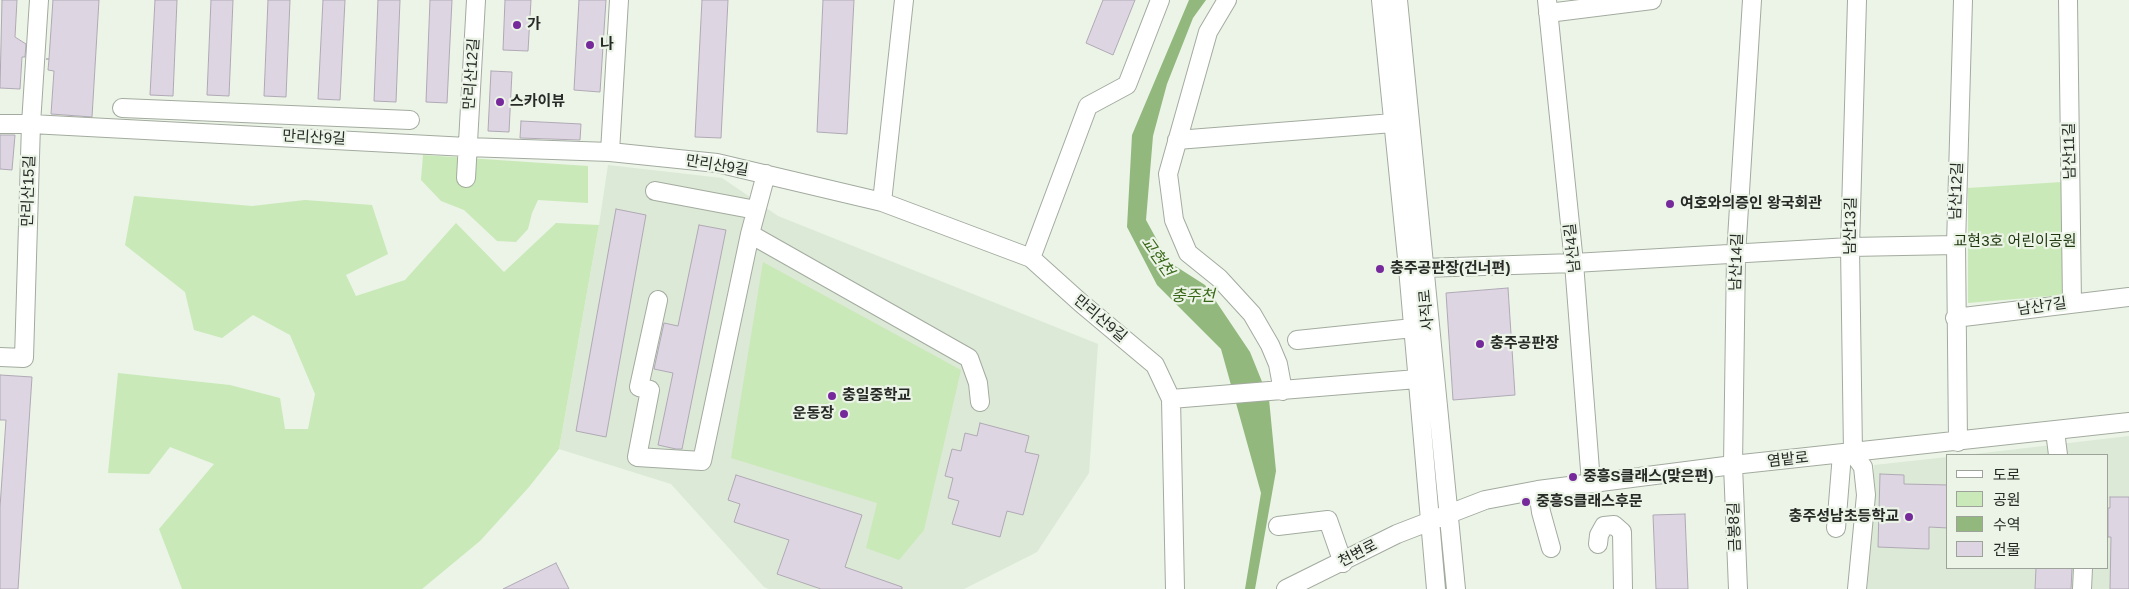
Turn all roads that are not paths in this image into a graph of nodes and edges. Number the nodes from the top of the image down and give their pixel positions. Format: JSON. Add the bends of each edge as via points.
{"nodes":[{"id":1,"x":39,"y":0,"type":"edge"},
{"id":2,"x":476,"y":0,"type":"edge"},
{"id":3,"x":619,"y":0,"type":"edge"},
{"id":4,"x":904,"y":0,"type":"edge"},
{"id":5,"x":1160,"y":0,"type":"edge"},
{"id":6,"x":1227,"y":0,"type":"edge"},
{"id":7,"x":1381,"y":0,"type":"edge"},
{"id":8,"x":1398,"y":0,"type":"edge"},
{"id":9,"x":1652,"y":0,"type":"edge"},
{"id":10,"x":1752,"y":0,"type":"edge"},
{"id":11,"x":1857,"y":0,"type":"edge"},
{"id":12,"x":1963,"y":0,"type":"edge"},
{"id":13,"x":2068,"y":0,"type":"edge"},
{"id":14,"x":1547,"y":7,"type":"edge"},
{"id":15,"x":122,"y":108,"type":"dead end"},
{"id":16,"x":251,"y":113,"type":"junction"},
{"id":17,"x":410,"y":120,"type":"dead end"},
{"id":18,"x":1393,"y":123,"type":"junction"},
{"id":19,"x":0,"y":124,"type":"edge"},
{"id":20,"x":31,"y":124,"type":"junction"},
{"id":21,"x":248,"y":134,"type":"junction"},
{"id":22,"x":1177,"y":140,"type":"junction"},
{"id":23,"x":467,"y":147,"type":"junction"},
{"id":24,"x":610,"y":152,"type":"junction"},
{"id":25,"x":766,"y":174,"type":"junction"},
{"id":26,"x":466,"y":178,"type":"dead end"},
{"id":27,"x":655,"y":191,"type":"dead end"},
{"id":28,"x":882,"y":202,"type":"junction"},
{"id":29,"x":756,"y":210,"type":"junction"},
{"id":30,"x":750,"y":234,"type":"junction"},
{"id":31,"x":1956,"y":245,"type":"junction"},
{"id":32,"x":1850,"y":247,"type":"junction"},
{"id":33,"x":1736,"y":255,"type":"junction"},
{"id":34,"x":1031,"y":258,"type":"junction"},
{"id":35,"x":1574,"y":263,"type":"junction"},
{"id":36,"x":1423,"y":268,"type":"junction"},
{"id":37,"x":2129,"y":297,"type":"edge"},
{"id":38,"x":658,"y":300,"type":"dead end"},
{"id":39,"x":2072,"y":303,"type":"junction"},
{"id":40,"x":1955,"y":318,"type":"junction"},
{"id":41,"x":1413,"y":328,"type":"junction"},
{"id":42,"x":1297,"y":340,"type":"dead end"},
{"id":43,"x":0,"y":357,"type":"edge"},
{"id":44,"x":1417,"y":378,"type":"junction"},
{"id":45,"x":1283,"y":391,"type":"junction"},
{"id":46,"x":1170,"y":399,"type":"junction"},
{"id":47,"x":980,"y":402,"type":"dead end"},
{"id":48,"x":2129,"y":422,"type":"edge"},
{"id":49,"x":2055,"y":430,"type":"junction"},
{"id":50,"x":1958,"y":442,"type":"junction"},
{"id":51,"x":1848,"y":453,"type":"junction"},
{"id":52,"x":2058,"y":454,"type":"edge"},
{"id":53,"x":1733,"y":465,"type":"junction"},
{"id":54,"x":1590,"y":483,"type":"junction"},
{"id":55,"x":1538,"y":490,"type":"junction"},
{"id":56,"x":1450,"y":513,"type":"junction"},
{"id":57,"x":1430,"y":521,"type":"junction"},
{"id":58,"x":1278,"y":526,"type":"dead end"},
{"id":59,"x":1836,"y":528,"type":"dead end"},
{"id":60,"x":1598,"y":544,"type":"dead end"},
{"id":61,"x":1551,"y":548,"type":"dead end"},
{"id":62,"x":1343,"y":562,"type":"junction"},
{"id":63,"x":2082,"y":569,"type":"edge"},
{"id":64,"x":1175,"y":589,"type":"edge"},
{"id":65,"x":1286,"y":589,"type":"edge"},
{"id":66,"x":1436,"y":589,"type":"edge"},
{"id":67,"x":1456,"y":589,"type":"edge"},
{"id":68,"x":1623,"y":589,"type":"edge"},
{"id":69,"x":1738,"y":589,"type":"edge"},
{"id":70,"x":1857,"y":589,"type":"edge"},
{"id":71,"x":2082,"y":589,"type":"edge"}],
"edges":[{"from":1,"to":20,"type":"street","name":"만리산15길"},
{"from":2,"to":23,"type":"street","name":"만리산12길"},
{"from":3,"to":24,"type":"street"},
{"from":4,"to":28,"type":"street"},
{"from":5,"to":34,"type":"street","via":[[1127,85],[1088,106]]},
{"from":6,"to":22,"type":"street","via":[[1208,32]]},
{"from":7,"to":18,"type":"street","name":"사직로"},
{"from":8,"to":36,"type":"street","name":"사직로"},
{"from":9,"to":14,"type":"street","name":"남산4길"},
{"from":10,"to":33,"type":"street","name":"남산14길"},
{"from":11,"to":32,"type":"street","name":"남산13길"},
{"from":12,"to":31,"type":"street","name":"남산12길"},
{"from":13,"to":39,"type":"street","name":"남산11길"},
{"from":14,"to":35,"type":"street","name":"남산4길"},
{"from":15,"to":16,"type":"street"},
{"from":16,"to":17,"type":"street"},
{"from":16,"to":21,"type":"street"},
{"from":18,"to":22,"type":"street"},
{"from":18,"to":41,"type":"street","name":"사직로"},
{"from":19,"to":20,"type":"street","name":"만리산9길"},
{"from":20,"to":21,"type":"street","name":"만리산9길"},
{"from":20,"to":43,"type":"street","name":"만리산15길","via":[[24,358]]},
{"from":21,"to":23,"type":"street","name":"만리산9길"},
{"from":22,"to":45,"type":"street","via":[[1168,174],[1174,220],[1188,252],[1219,278],[1252,314],[1278,364]]},
{"from":23,"to":24,"type":"street","name":"만리산9길"},
{"from":23,"to":26,"type":"street","name":"만리산12길"},
{"from":24,"to":25,"type":"street","name":"만리산9길","via":[[717,163]]},
{"from":25,"to":28,"type":"street","name":"만리산9길"},
{"from":25,"to":29,"type":"street"},
{"from":27,"to":29,"type":"street"},
{"from":28,"to":34,"type":"street","name":"만리산9길"},
{"from":29,"to":30,"type":"street"},
{"from":30,"to":38,"type":"street","via":[[702,462],[637,456],[650,390],[639,387]]},
{"from":30,"to":47,"type":"street","via":[[969,358],[978,382]]},
{"from":31,"to":32,"type":"street"},
{"from":31,"to":40,"type":"street","name":"남산12길"},
{"from":32,"to":33,"type":"street"},
{"from":32,"to":51,"type":"street","name":"남산13길"},
{"from":33,"to":35,"type":"street"},
{"from":33,"to":53,"type":"street","name":"남산14길"},
{"from":34,"to":46,"type":"street","name":"만리산9길","via":[[1155,364]]},
{"from":35,"to":36,"type":"street"},
{"from":35,"to":54,"type":"street","name":"남산4길"},
{"from":36,"to":56,"type":"street","name":"사직로"},
{"from":37,"to":39,"type":"street","name":"남산7길"},
{"from":39,"to":40,"type":"street","name":"남산7길"},
{"from":40,"to":50,"type":"street","name":"남산12길"},
{"from":41,"to":42,"type":"street"},
{"from":41,"to":44,"type":"street","name":"사직로"},
{"from":44,"to":45,"type":"street"},
{"from":44,"to":57,"type":"street","name":"사직로"},
{"from":45,"to":46,"type":"street"},
{"from":46,"to":64,"type":"street","name":"만리산9길"},
{"from":48,"to":49,"type":"street","name":"염밭로"},
{"from":49,"to":50,"type":"street","name":"염밭로"},
{"from":49,"to":52,"type":"street"},
{"from":50,"to":51,"type":"street","name":"염밭로"},
{"from":51,"to":53,"type":"street","name":"염밭로"},
{"from":51,"to":59,"type":"street","name":"남산13길"},
{"from":51,"to":70,"type":"street","via":[[1864,467],[1866,496]]},
{"from":53,"to":54,"type":"street","name":"염밭로"},
{"from":53,"to":69,"type":"street","name":"금봉8길"},
{"from":54,"to":55,"type":"street","name":"염밭로"},
{"from":55,"to":56,"type":"street","name":"염밭로","via":[[1485,500]]},
{"from":55,"to":61,"type":"street"},
{"from":56,"to":57,"type":"street","name":"천변로"},
{"from":56,"to":67,"type":"street","name":"사직로"},
{"from":57,"to":62,"type":"street","name":"천변로"},
{"from":57,"to":66,"type":"street","name":"사직로"},
{"from":58,"to":62,"type":"street","via":[[1328,520]]},
{"from":60,"to":68,"type":"street","via":[[1604,526],[1614,525],[1622,532]]},
{"from":62,"to":65,"type":"street","name":"천변로"},
{"from":63,"to":71,"type":"street"}]}
